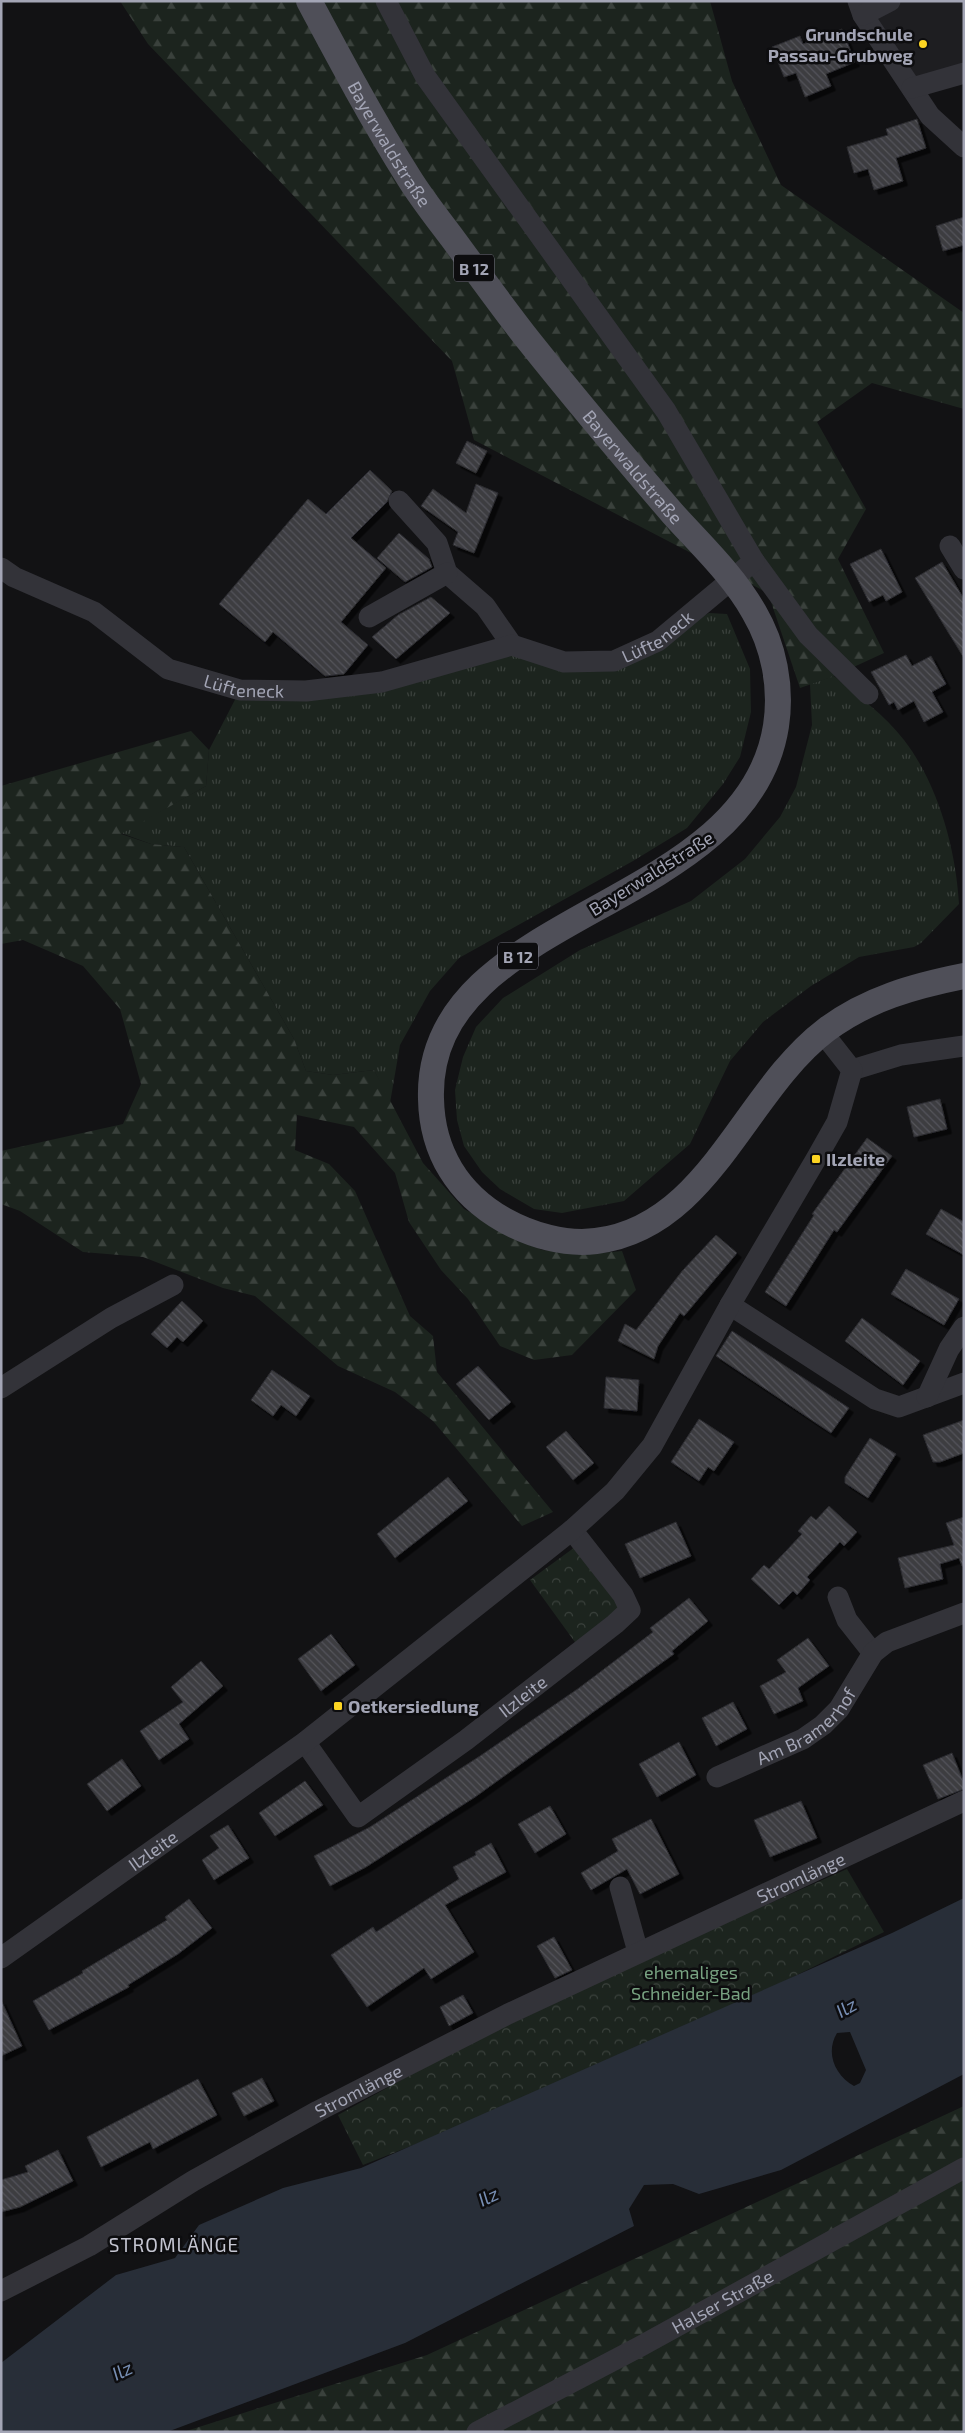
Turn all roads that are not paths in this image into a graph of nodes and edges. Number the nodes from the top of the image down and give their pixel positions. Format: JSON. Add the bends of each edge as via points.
{"nodes":[{"id":1,"x":309,"y":1,"type":"edge"},
{"id":2,"x":386,"y":1,"type":"edge"},
{"id":3,"x":890,"y":1,"type":"edge"},
{"id":4,"x":861,"y":8,"type":"edge"},
{"id":5,"x":964,"y":73,"type":"edge"},
{"id":6,"x":912,"y":88,"type":"junction"},
{"id":7,"x":964,"y":147,"type":"edge"},
{"id":8,"x":399,"y":501,"type":"dead end"},
{"id":9,"x":950,"y":546,"type":"dead end"},
{"id":10,"x":754,"y":561,"type":"junction"},
{"id":11,"x":1,"y":568,"type":"edge"},
{"id":12,"x":964,"y":569,"type":"edge"},
{"id":13,"x":447,"y":574,"type":"junction"},
{"id":14,"x":733,"y":580,"type":"junction"},
{"id":15,"x":369,"y":617,"type":"dead end"},
{"id":16,"x":512,"y":645,"type":"junction"},
{"id":17,"x":868,"y":694,"type":"dead end"},
{"id":18,"x":964,"y":976,"type":"edge"},
{"id":19,"x":822,"y":1033,"type":"junction"},
{"id":20,"x":964,"y":1046,"type":"edge"},
{"id":21,"x":852,"y":1070,"type":"junction"},
{"id":22,"x":172,"y":1285,"type":"dead end"},
{"id":23,"x":730,"y":1305,"type":"junction"},
{"id":24,"x":964,"y":1327,"type":"edge"},
{"id":25,"x":964,"y":1384,"type":"edge"},
{"id":26,"x":1,"y":1388,"type":"edge"},
{"id":27,"x":927,"y":1397,"type":"junction"},
{"id":28,"x":572,"y":1530,"type":"junction"},
{"id":29,"x":838,"y":1597,"type":"dead end"},
{"id":30,"x":964,"y":1612,"type":"edge"},
{"id":31,"x":873,"y":1653,"type":"junction"},
{"id":32,"x":305,"y":1742,"type":"junction"},
{"id":33,"x":718,"y":1777,"type":"dead end"},
{"id":34,"x":964,"y":1801,"type":"edge"},
{"id":35,"x":620,"y":1888,"type":"dead end"},
{"id":36,"x":638,"y":1952,"type":"junction"},
{"id":37,"x":1,"y":1958,"type":"edge"},
{"id":38,"x":964,"y":2168,"type":"edge"},
{"id":39,"x":1,"y":2291,"type":"edge"},
{"id":40,"x":477,"y":2432,"type":"edge"}],
"edges":[{"from":1,"to":14,"type":"main road","name":"Bayerwaldstraße","number":"B 12","via":[[410,180],[474,269],[672,512]]},
{"from":2,"to":10,"type":"street","via":[[425,76],[666,411]]},
{"from":3,"to":4,"type":"street"},
{"from":4,"to":6,"type":"street"},
{"from":5,"to":6,"type":"street"},
{"from":6,"to":7,"type":"street","via":[[930,116]]},
{"from":8,"to":13,"type":"street","via":[[437,544]]},
{"from":9,"to":12,"type":"street"},
{"from":10,"to":14,"type":"street","name":"Lüfteneck"},
{"from":10,"to":17,"type":"street","via":[[808,635]]},
{"from":11,"to":16,"type":"street","name":"Lüfteneck","via":[[94,612],[168,669],[240,690],[306,691],[382,682]]},
{"from":13,"to":15,"type":"street"},
{"from":13,"to":16,"type":"street","via":[[485,606]]},
{"from":14,"to":16,"type":"street","name":"Lüfteneck","via":[[658,641],[614,661],[564,662]]},
{"from":14,"to":19,"type":"main road","name":"Bayerwaldstraße","number":"B 12","via":[[764,630],[777,679],[776,727],[762,770],[738,808],[706,840],[636,887],[529,948],[475,990],[458,1009],[442,1039],[434,1066],[430,1093],[437,1144],[448,1168],[462,1187],[490,1212],[511,1224],[536,1234],[580,1243],[629,1235],[671,1211],[695,1188],[787,1070]]},
{"from":18,"to":19,"type":"main road","name":"Bayerwaldstraße","number":"B 12","via":[[884,997],[856,1010]]},
{"from":19,"to":21,"type":"street"},
{"from":20,"to":21,"type":"street","via":[[901,1055]]},
{"from":21,"to":23,"type":"street","name":"Ilzleite","via":[[837,1122]]},
{"from":22,"to":26,"type":"street","via":[[111,1318]]},
{"from":23,"to":27,"type":"street","via":[[875,1399],[899,1407]]},
{"from":23,"to":28,"type":"street","name":"Ilzleite","via":[[652,1446],[615,1490]]},
{"from":24,"to":27,"type":"street","via":[[949,1349]]},
{"from":25,"to":27,"type":"street"},
{"from":28,"to":32,"type":"street","name":"Ilzleite"},
{"from":28,"to":32,"type":"street","name":"Ilzleite","via":[[623,1595],[630,1610],[615,1624],[466,1740],[358,1817]]},
{"from":29,"to":31,"type":"street","via":[[847,1620]]},
{"from":30,"to":31,"type":"street","name":"Am Bramerhof","via":[[888,1642]]},
{"from":31,"to":33,"type":"street","name":"Am Bramerhof","via":[[839,1709],[822,1725],[803,1739]]},
{"from":32,"to":37,"type":"street","name":"Ilzleite"},
{"from":34,"to":36,"type":"street","name":"Stromlänge"},
{"from":35,"to":36,"type":"street"},
{"from":36,"to":39,"type":"street","name":"Stromlänge","via":[[318,2111],[193,2181],[89,2246]]},
{"from":38,"to":40,"type":"street","name":"Halser Straße","via":[[641,2346]]}]}
